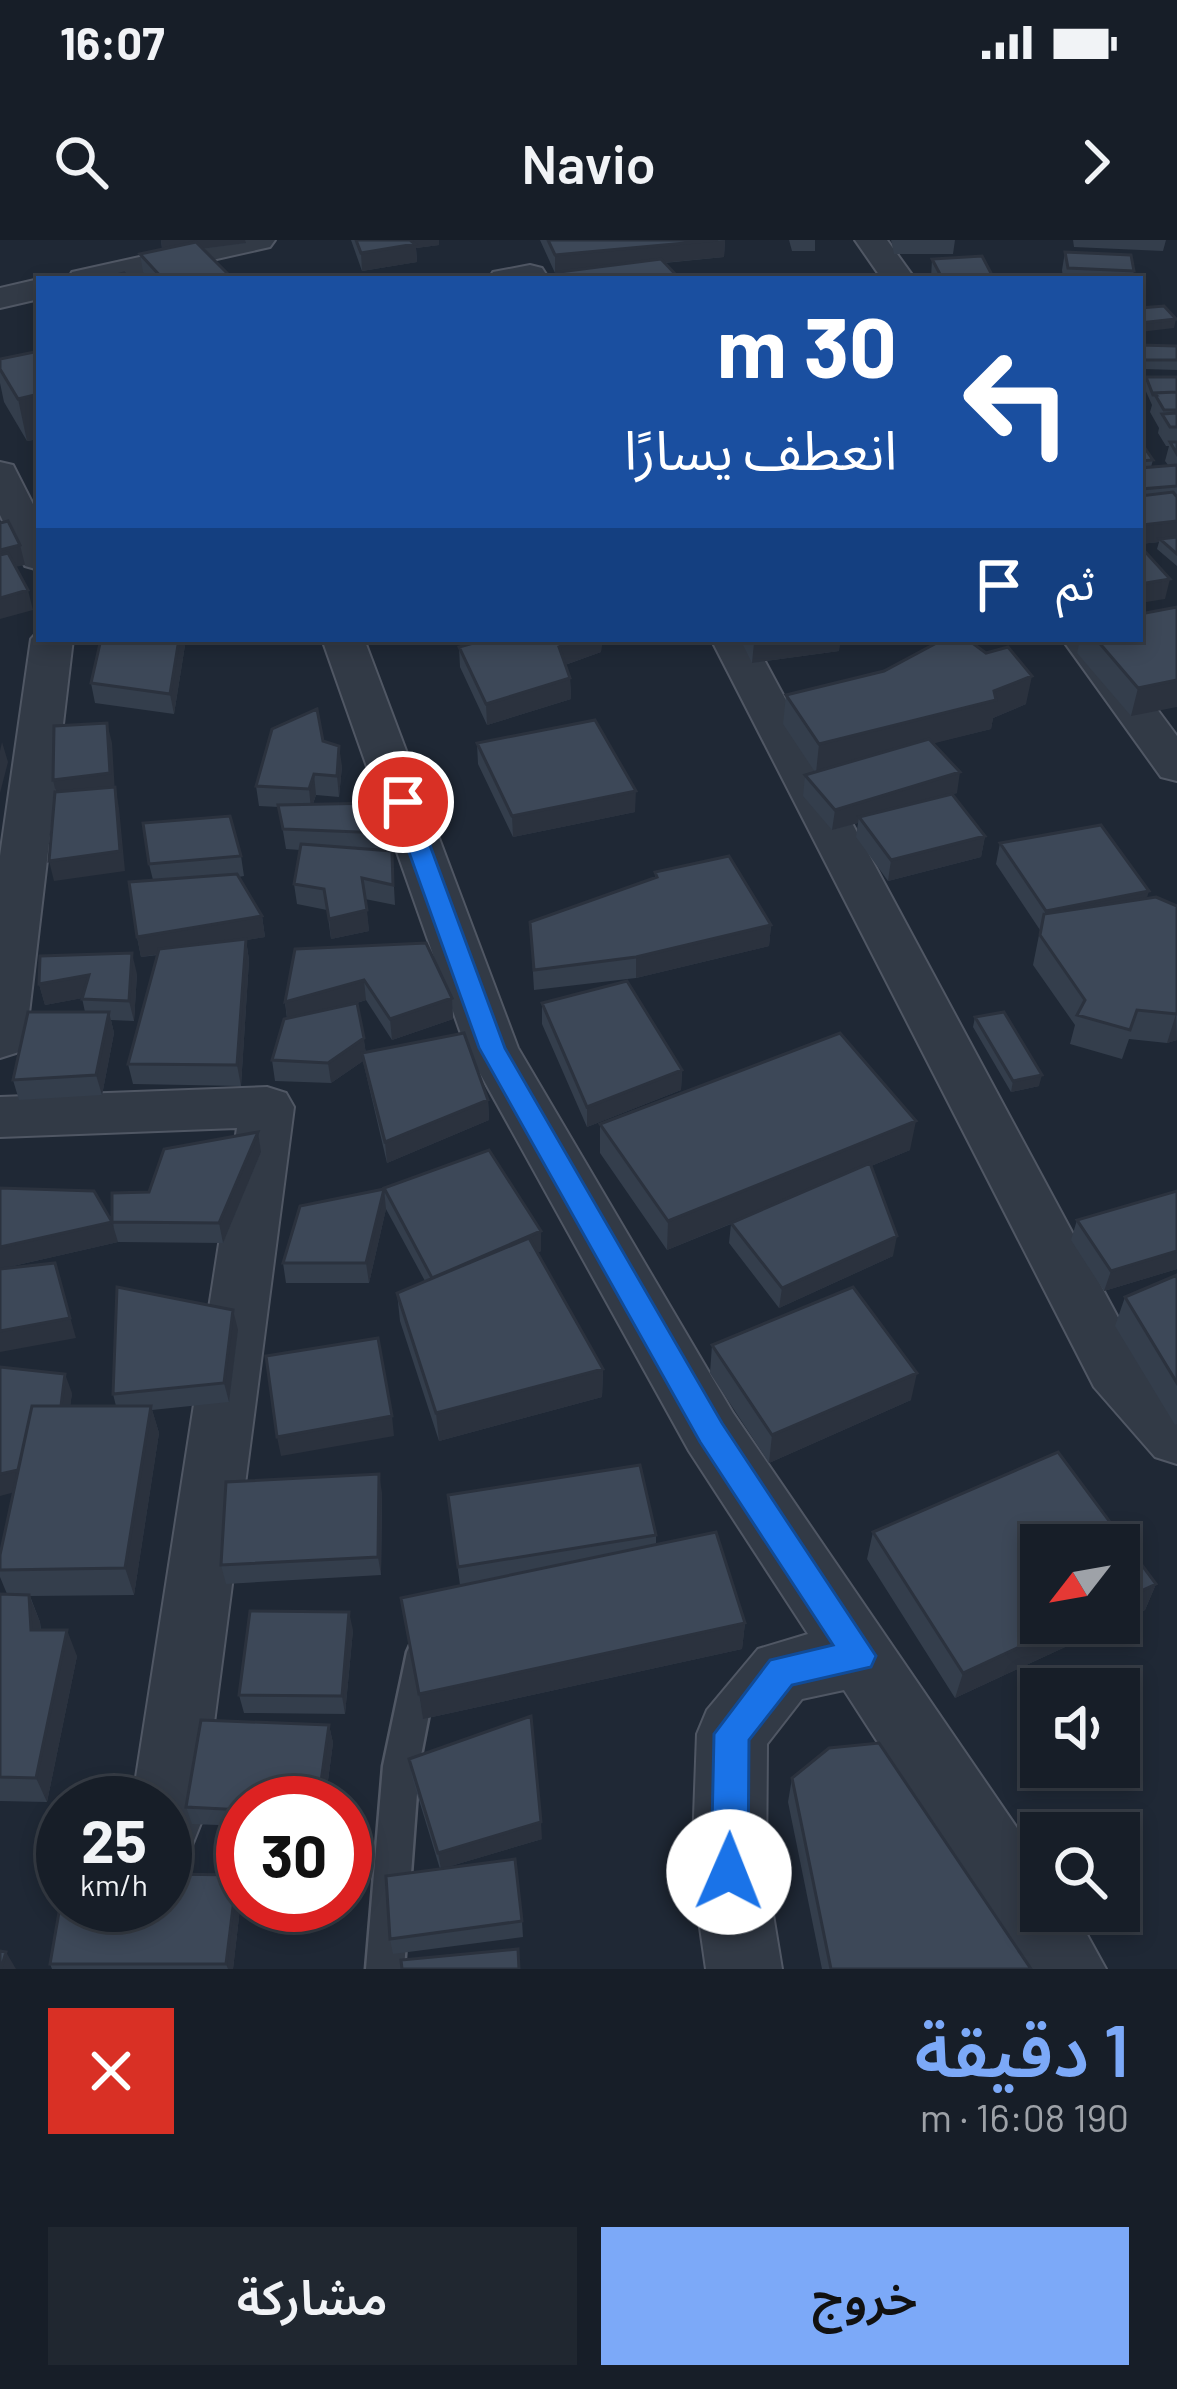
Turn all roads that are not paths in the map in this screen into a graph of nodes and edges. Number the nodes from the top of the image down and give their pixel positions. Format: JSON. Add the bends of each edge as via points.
{"nodes":[{"id":1,"x":259,"y":240,"type":"edge"},
{"id":2,"x":871,"y":240,"type":"edge"},
{"id":3,"x":97,"y":276,"type":"edge"},
{"id":4,"x":897,"y":276,"type":"edge"},
{"id":5,"x":36,"y":290,"type":"edge"},
{"id":6,"x":0,"y":298,"type":"edge"},
{"id":7,"x":0,"y":473,"type":"edge"},
{"id":8,"x":36,"y":551,"type":"edge"},
{"id":9,"x":344,"y":642,"type":"edge"},
{"id":10,"x":735,"y":642,"type":"edge"},
{"id":11,"x":1085,"y":642,"type":"edge"},
{"id":12,"x":39,"y":643,"type":"edge"},
{"id":13,"x":1177,"y":767,"type":"edge"},
{"id":14,"x":0,"y":1040,"type":"edge"},
{"id":15,"x":0,"y":1118,"type":"edge"},
{"id":16,"x":1177,"y":1438,"type":"edge"},
{"id":17,"x":429,"y":1627,"type":"edge"},
{"id":18,"x":859,"y":1656,"type":"junction"},
{"id":19,"x":172,"y":1776,"type":"edge"},
{"id":20,"x":385,"y":1969,"type":"edge"},
{"id":21,"x":744,"y":1969,"type":"edge"},
{"id":22,"x":1068,"y":1969,"type":"edge"}],
"edges":[{"from":1,"to":3,"type":"street"},
{"from":2,"to":4,"type":"street"},
{"from":5,"to":6,"type":"street"},
{"from":7,"to":8,"type":"street"},
{"from":9,"to":18,"type":"street","via":[[492,1048],[711,1432]]},
{"from":10,"to":16,"type":"street","via":[[1115,1369]]},
{"from":11,"to":13,"type":"street"},
{"from":12,"to":14,"type":"street"},
{"from":15,"to":19,"type":"street","via":[[267,1107]]},
{"from":17,"to":20,"type":"lane","via":[[401,1766]]},
{"from":18,"to":21,"type":"street","via":[[782,1671],[732,1734],[729,1872]]},
{"from":18,"to":22,"type":"street"}]}
